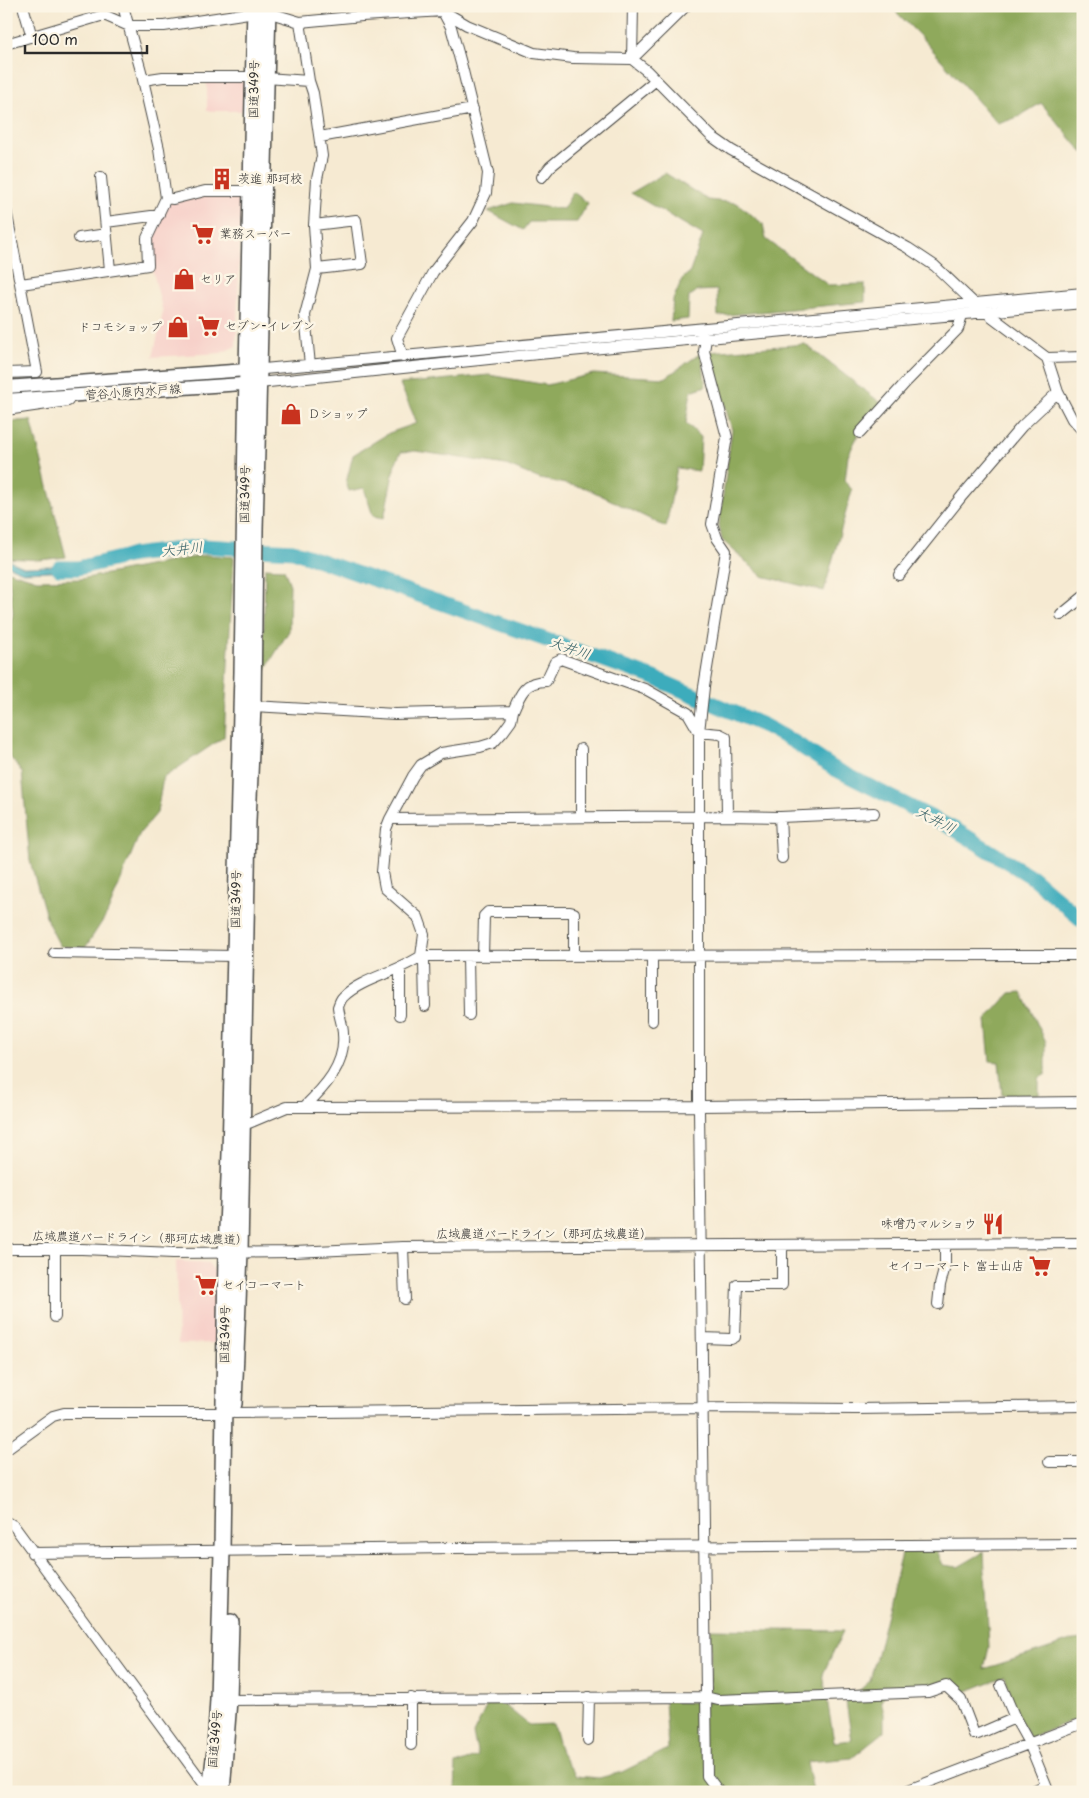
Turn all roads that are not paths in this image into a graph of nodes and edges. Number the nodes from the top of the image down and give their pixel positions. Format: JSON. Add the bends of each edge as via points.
{"nodes":[{"id":1,"x":24,"y":6,"type":"edge"},
{"id":2,"x":123,"y":6,"type":"edge"},
{"id":3,"x":634,"y":6,"type":"edge"},
{"id":4,"x":686,"y":6,"type":"edge"},
{"id":5,"x":261,"y":9,"type":"edge"},
{"id":6,"x":442,"y":9,"type":"edge"},
{"id":7,"x":300,"y":22,"type":"junction"},
{"id":8,"x":129,"y":26,"type":"junction"},
{"id":9,"x":32,"y":37,"type":"junction"},
{"id":10,"x":6,"y":44,"type":"edge"},
{"id":11,"x":632,"y":59,"type":"junction"},
{"id":12,"x":260,"y":77,"type":"junction"},
{"id":13,"x":143,"y":80,"type":"junction"},
{"id":14,"x":656,"y":80,"type":"junction"},
{"id":15,"x":309,"y":81,"type":"junction"},
{"id":16,"x":473,"y":110,"type":"junction"},
{"id":17,"x":320,"y":137,"type":"junction"},
{"id":18,"x":101,"y":177,"type":"dead end"},
{"id":19,"x":542,"y":177,"type":"dead end"},
{"id":20,"x":252,"y":191,"type":"junction"},
{"id":21,"x":166,"y":198,"type":"junction"},
{"id":22,"x":6,"y":211,"type":"edge"},
{"id":23,"x":159,"y":214,"type":"junction"},
{"id":24,"x":106,"y":222,"type":"junction"},
{"id":25,"x":314,"y":225,"type":"junction"},
{"id":26,"x":107,"y":234,"type":"junction"},
{"id":27,"x":79,"y":238,"type":"dead end"},
{"id":28,"x":317,"y":269,"type":"junction"},
{"id":29,"x":110,"y":270,"type":"junction"},
{"id":30,"x":21,"y":284,"type":"junction"},
{"id":31,"x":1083,"y":293,"type":"edge"},
{"id":32,"x":1083,"y":303,"type":"edge"},
{"id":33,"x":975,"y":304,"type":"junction"},
{"id":34,"x":987,"y":312,"type":"junction"},
{"id":35,"x":962,"y":315,"type":"junction"},
{"id":36,"x":710,"y":328,"type":"junction"},
{"id":37,"x":706,"y":339,"type":"junction"},
{"id":38,"x":403,"y":357,"type":"junction"},
{"id":39,"x":1083,"y":357,"type":"edge"},
{"id":40,"x":1047,"y":358,"type":"junction"},
{"id":41,"x":310,"y":365,"type":"junction"},
{"id":42,"x":37,"y":372,"type":"junction"},
{"id":43,"x":6,"y":373,"type":"edge"},
{"id":44,"x":253,"y":377,"type":"junction"},
{"id":45,"x":52,"y":384,"type":"junction"},
{"id":46,"x":6,"y":387,"type":"edge"},
{"id":47,"x":1058,"y":392,"type":"junction"},
{"id":48,"x":93,"y":394,"type":"junction"},
{"id":49,"x":6,"y":400,"type":"edge"},
{"id":50,"x":6,"y":410,"type":"edge"},
{"id":51,"x":1083,"y":431,"type":"edge"},
{"id":52,"x":860,"y":433,"type":"dead end"},
{"id":53,"x":249,"y":560,"type":"junction"},
{"id":54,"x":899,"y":575,"type":"dead end"},
{"id":55,"x":1083,"y":597,"type":"edge"},
{"id":56,"x":1061,"y":615,"type":"dead end"},
{"id":57,"x":253,"y":706,"type":"junction"},
{"id":58,"x":513,"y":711,"type":"junction"},
{"id":59,"x":699,"y":732,"type":"junction"},
{"id":60,"x":581,"y":749,"type":"dead end"},
{"id":61,"x":874,"y":812,"type":"dead end"},
{"id":62,"x":581,"y":816,"type":"junction"},
{"id":63,"x":727,"y":816,"type":"junction"},
{"id":64,"x":699,"y":817,"type":"junction"},
{"id":65,"x":780,"y":817,"type":"junction"},
{"id":66,"x":390,"y":818,"type":"junction"},
{"id":67,"x":782,"y":858,"type":"dead end"},
{"id":68,"x":54,"y":953,"type":"dead end"},
{"id":69,"x":1083,"y":955,"type":"edge"},
{"id":70,"x":234,"y":956,"type":"junction"},
{"id":71,"x":421,"y":956,"type":"junction"},
{"id":72,"x":468,"y":956,"type":"junction"},
{"id":73,"x":484,"y":956,"type":"junction"},
{"id":74,"x":574,"y":956,"type":"junction"},
{"id":75,"x":652,"y":956,"type":"junction"},
{"id":76,"x":698,"y":956,"type":"junction"},
{"id":77,"x":400,"y":969,"type":"junction"},
{"id":78,"x":424,"y":1006,"type":"dead end"},
{"id":79,"x":400,"y":1015,"type":"dead end"},
{"id":80,"x":468,"y":1015,"type":"dead end"},
{"id":81,"x":652,"y":1021,"type":"dead end"},
{"id":82,"x":1083,"y":1102,"type":"edge"},
{"id":83,"x":699,"y":1106,"type":"junction"},
{"id":84,"x":304,"y":1107,"type":"junction"},
{"id":85,"x":236,"y":1122,"type":"junction"},
{"id":86,"x":1083,"y":1242,"type":"edge"},
{"id":87,"x":944,"y":1244,"type":"junction"},
{"id":88,"x":782,"y":1245,"type":"junction"},
{"id":89,"x":702,"y":1246,"type":"junction"},
{"id":90,"x":403,"y":1247,"type":"junction"},
{"id":91,"x":6,"y":1249,"type":"edge"},
{"id":92,"x":55,"y":1249,"type":"junction"},
{"id":93,"x":233,"y":1252,"type":"junction"},
{"id":94,"x":405,"y":1299,"type":"dead end"},
{"id":95,"x":938,"y":1304,"type":"dead end"},
{"id":96,"x":55,"y":1317,"type":"dead end"},
{"id":97,"x":703,"y":1338,"type":"junction"},
{"id":98,"x":1083,"y":1406,"type":"edge"},
{"id":99,"x":703,"y":1408,"type":"junction"},
{"id":100,"x":229,"y":1413,"type":"junction"},
{"id":101,"x":6,"y":1450,"type":"edge"},
{"id":102,"x":1049,"y":1462,"type":"dead end"},
{"id":103,"x":1083,"y":1462,"type":"edge"},
{"id":104,"x":6,"y":1521,"type":"edge"},
{"id":105,"x":1083,"y":1544,"type":"edge"},
{"id":106,"x":704,"y":1546,"type":"junction"},
{"id":107,"x":227,"y":1551,"type":"junction"},
{"id":108,"x":32,"y":1553,"type":"junction"},
{"id":109,"x":1001,"y":1685,"type":"dead end"},
{"id":110,"x":589,"y":1697,"type":"junction"},
{"id":111,"x":706,"y":1697,"type":"junction"},
{"id":112,"x":410,"y":1698,"type":"junction"},
{"id":113,"x":229,"y":1700,"type":"junction"},
{"id":114,"x":1015,"y":1718,"type":"junction"},
{"id":115,"x":1083,"y":1723,"type":"edge"},
{"id":116,"x":588,"y":1740,"type":"dead end"},
{"id":117,"x":1029,"y":1743,"type":"junction"},
{"id":118,"x":411,"y":1745,"type":"dead end"},
{"id":119,"x":1048,"y":1788,"type":"edge"},
{"id":120,"x":210,"y":1792,"type":"edge"},
{"id":121,"x":222,"y":1792,"type":"edge"},
{"id":122,"x":719,"y":1792,"type":"edge"},
{"id":123,"x":903,"y":1792,"type":"edge"},
{"id":124,"x":1031,"y":1792,"type":"edge"}],
"edges":[{"from":1,"to":9,"type":"street"},
{"from":2,"to":8,"type":"street"},
{"from":3,"to":11,"type":"street"},
{"from":4,"to":11,"type":"street"},
{"from":5,"to":7,"type":"street"},
{"from":5,"to":8,"type":"street","via":[[164,26]]},
{"from":5,"to":12,"type":"highway","name":"国道349号"},
{"from":6,"to":7,"type":"street"},
{"from":6,"to":11,"type":"street","via":[[467,25],[534,53],[572,58]]},
{"from":6,"to":16,"type":"street","via":[[451,27]]},
{"from":7,"to":15,"type":"street"},
{"from":8,"to":9,"type":"street","via":[[104,15]]},
{"from":8,"to":13,"type":"street"},
{"from":9,"to":10,"type":"street"},
{"from":11,"to":14,"type":"street"},
{"from":12,"to":13,"type":"street","via":[[179,76]]},
{"from":12,"to":15,"type":"street"},
{"from":12,"to":20,"type":"highway","name":"国道349号"},
{"from":12,"to":44,"type":"highway","name":"国道349号"},
{"from":13,"to":21,"type":"street","via":[[159,149]]},
{"from":14,"to":19,"type":"street"},
{"from":14,"to":33,"type":"street","via":[[711,136],[908,248],[935,266]]},
{"from":15,"to":17,"type":"street"},
{"from":16,"to":17,"type":"street"},
{"from":16,"to":38,"type":"street","via":[[488,174],[486,193],[473,221],[433,272],[397,338]]},
{"from":17,"to":25,"type":"street","via":[[322,156]]},
{"from":18,"to":24,"type":"street"},
{"from":20,"to":21,"type":"street","via":[[205,191]]},
{"from":20,"to":44,"type":"highway","name":"国道349号"},
{"from":21,"to":23,"type":"street"},
{"from":22,"to":30,"type":"street"},
{"from":23,"to":24,"type":"street"},
{"from":23,"to":29,"type":"street","via":[[147,238],[148,265]]},
{"from":24,"to":26,"type":"street"},
{"from":25,"to":28,"type":"street"},
{"from":25,"to":28,"type":"street","via":[[356,220],[362,264]]},
{"from":26,"to":27,"type":"street"},
{"from":26,"to":29,"type":"street"},
{"from":28,"to":41,"type":"street","via":[[305,315]]},
{"from":29,"to":30,"type":"street"},
{"from":30,"to":42,"type":"street"},
{"from":31,"to":33,"type":"street"},
{"from":32,"to":34,"type":"street"},
{"from":33,"to":34,"type":"street"},
{"from":33,"to":36,"type":"street"},
{"from":34,"to":35,"type":"street"},
{"from":34,"to":40,"type":"street"},
{"from":35,"to":37,"type":"street"},
{"from":35,"to":52,"type":"street","via":[[958,329]]},
{"from":36,"to":37,"type":"street"},
{"from":36,"to":38,"type":"street"},
{"from":37,"to":44,"type":"street"},
{"from":37,"to":59,"type":"street","via":[[704,351],[727,437],[712,524],[726,551]]},
{"from":38,"to":41,"type":"street"},
{"from":39,"to":40,"type":"street"},
{"from":40,"to":47,"type":"street"},
{"from":41,"to":44,"type":"street"},
{"from":42,"to":43,"type":"street"},
{"from":42,"to":45,"type":"street"},
{"from":44,"to":45,"type":"main road","name":"菅谷小原内水戸線"},
{"from":44,"to":48,"type":"main road","name":"菅谷小原内水戸線"},
{"from":44,"to":53,"type":"highway","name":"国道349号"},
{"from":45,"to":46,"type":"main road","name":"菅谷小原内水戸線"},
{"from":47,"to":51,"type":"street","via":[[1072,419]]},
{"from":47,"to":54,"type":"street","via":[[1022,426]]},
{"from":48,"to":49,"type":"main road","name":"菅谷小原内水戸線"},
{"from":48,"to":50,"type":"street"},
{"from":53,"to":57,"type":"highway","name":"国道349号"},
{"from":53,"to":70,"type":"highway","name":"国道349号"},
{"from":55,"to":56,"type":"street"},
{"from":57,"to":58,"type":"street","via":[[395,714]]},
{"from":57,"to":85,"type":"highway","name":"国道349号","via":[[247,929]]},
{"from":58,"to":59,"type":"street","via":[[527,686],[536,681],[546,682],[555,662],[561,660],[647,690],[688,713]]},
{"from":58,"to":66,"type":"street","via":[[511,721],[493,743],[441,753],[421,765]]},
{"from":59,"to":63,"type":"street","via":[[726,737]]},
{"from":59,"to":64,"type":"street"},
{"from":60,"to":62,"type":"street"},
{"from":61,"to":65,"type":"street"},
{"from":62,"to":64,"type":"street"},
{"from":62,"to":66,"type":"street"},
{"from":63,"to":64,"type":"street"},
{"from":63,"to":65,"type":"street"},
{"from":64,"to":76,"type":"street"},
{"from":65,"to":67,"type":"street"},
{"from":66,"to":71,"type":"street","via":[[382,872],[385,888],[418,917],[424,934]]},
{"from":68,"to":70,"type":"street"},
{"from":69,"to":76,"type":"street"},
{"from":70,"to":85,"type":"highway","name":"国道349号"},
{"from":71,"to":72,"type":"street"},
{"from":71,"to":77,"type":"street"},
{"from":71,"to":78,"type":"street","via":[[424,962]]},
{"from":72,"to":73,"type":"street"},
{"from":72,"to":80,"type":"street"},
{"from":73,"to":74,"type":"street"},
{"from":73,"to":74,"type":"street","via":[[484,916],[488,912],[574,913]]},
{"from":74,"to":75,"type":"street"},
{"from":75,"to":76,"type":"street"},
{"from":75,"to":81,"type":"street"},
{"from":76,"to":83,"type":"street"},
{"from":77,"to":79,"type":"street"},
{"from":77,"to":84,"type":"street","via":[[360,985],[343,997],[338,1007],[344,1034],[343,1046],[334,1075]]},
{"from":82,"to":83,"type":"street"},
{"from":83,"to":84,"type":"street"},
{"from":83,"to":89,"type":"street"},
{"from":84,"to":85,"type":"street","via":[[287,1107],[249,1122]]},
{"from":85,"to":93,"type":"highway","name":"国道349号"},
{"from":86,"to":87,"type":"street","name":"広域農道バードライン（那珂広域農道）"},
{"from":87,"to":88,"type":"street","name":"広域農道バードライン（那珂広域農道）"},
{"from":87,"to":95,"type":"street","via":[[945,1266]]},
{"from":88,"to":89,"type":"street","name":"広域農道バードライン（那珂広域農道）"},
{"from":88,"to":97,"type":"street","via":[[782,1285],[737,1285],[735,1336],[731,1339]]},
{"from":89,"to":90,"type":"street","name":"広域農道バードライン（那珂広域農道）"},
{"from":89,"to":97,"type":"street"},
{"from":90,"to":93,"type":"street","name":"広域農道バードライン（那珂広域農道）"},
{"from":90,"to":94,"type":"street"},
{"from":91,"to":92,"type":"street","name":"広域農道バードライン（那珂広域農道）"},
{"from":92,"to":93,"type":"street","name":"広域農道バードライン（那珂広域農道）"},
{"from":92,"to":96,"type":"street"},
{"from":93,"to":100,"type":"highway","name":"国道349号"},
{"from":97,"to":99,"type":"street"},
{"from":98,"to":99,"type":"street"},
{"from":99,"to":100,"type":"street"},
{"from":99,"to":106,"type":"street"},
{"from":100,"to":101,"type":"street","via":[[64,1413],[54,1416]]},
{"from":100,"to":107,"type":"highway","name":"国道349号"},
{"from":102,"to":103,"type":"street"},
{"from":104,"to":108,"type":"street","via":[[14,1526]]},
{"from":105,"to":106,"type":"street"},
{"from":106,"to":107,"type":"street"},
{"from":106,"to":111,"type":"street"},
{"from":107,"to":108,"type":"street"},
{"from":107,"to":113,"type":"highway","name":"国道349号"},
{"from":107,"to":120,"type":"highway","name":"国道349号"},
{"from":108,"to":120,"type":"street"},
{"from":109,"to":114,"type":"street"},
{"from":110,"to":111,"type":"street"},
{"from":110,"to":112,"type":"street"},
{"from":110,"to":116,"type":"street"},
{"from":111,"to":114,"type":"street","via":[[718,1700],[928,1692],[946,1686],[961,1700],[974,1734]]},
{"from":111,"to":122,"type":"street","via":[[707,1776]]},
{"from":112,"to":113,"type":"street"},
{"from":112,"to":118,"type":"street"},
{"from":113,"to":121,"type":"highway","name":"国道349号"},
{"from":114,"to":117,"type":"street"},
{"from":115,"to":117,"type":"street"},
{"from":117,"to":119,"type":"street"},
{"from":117,"to":123,"type":"street"},
{"from":119,"to":124,"type":"street"}]}
